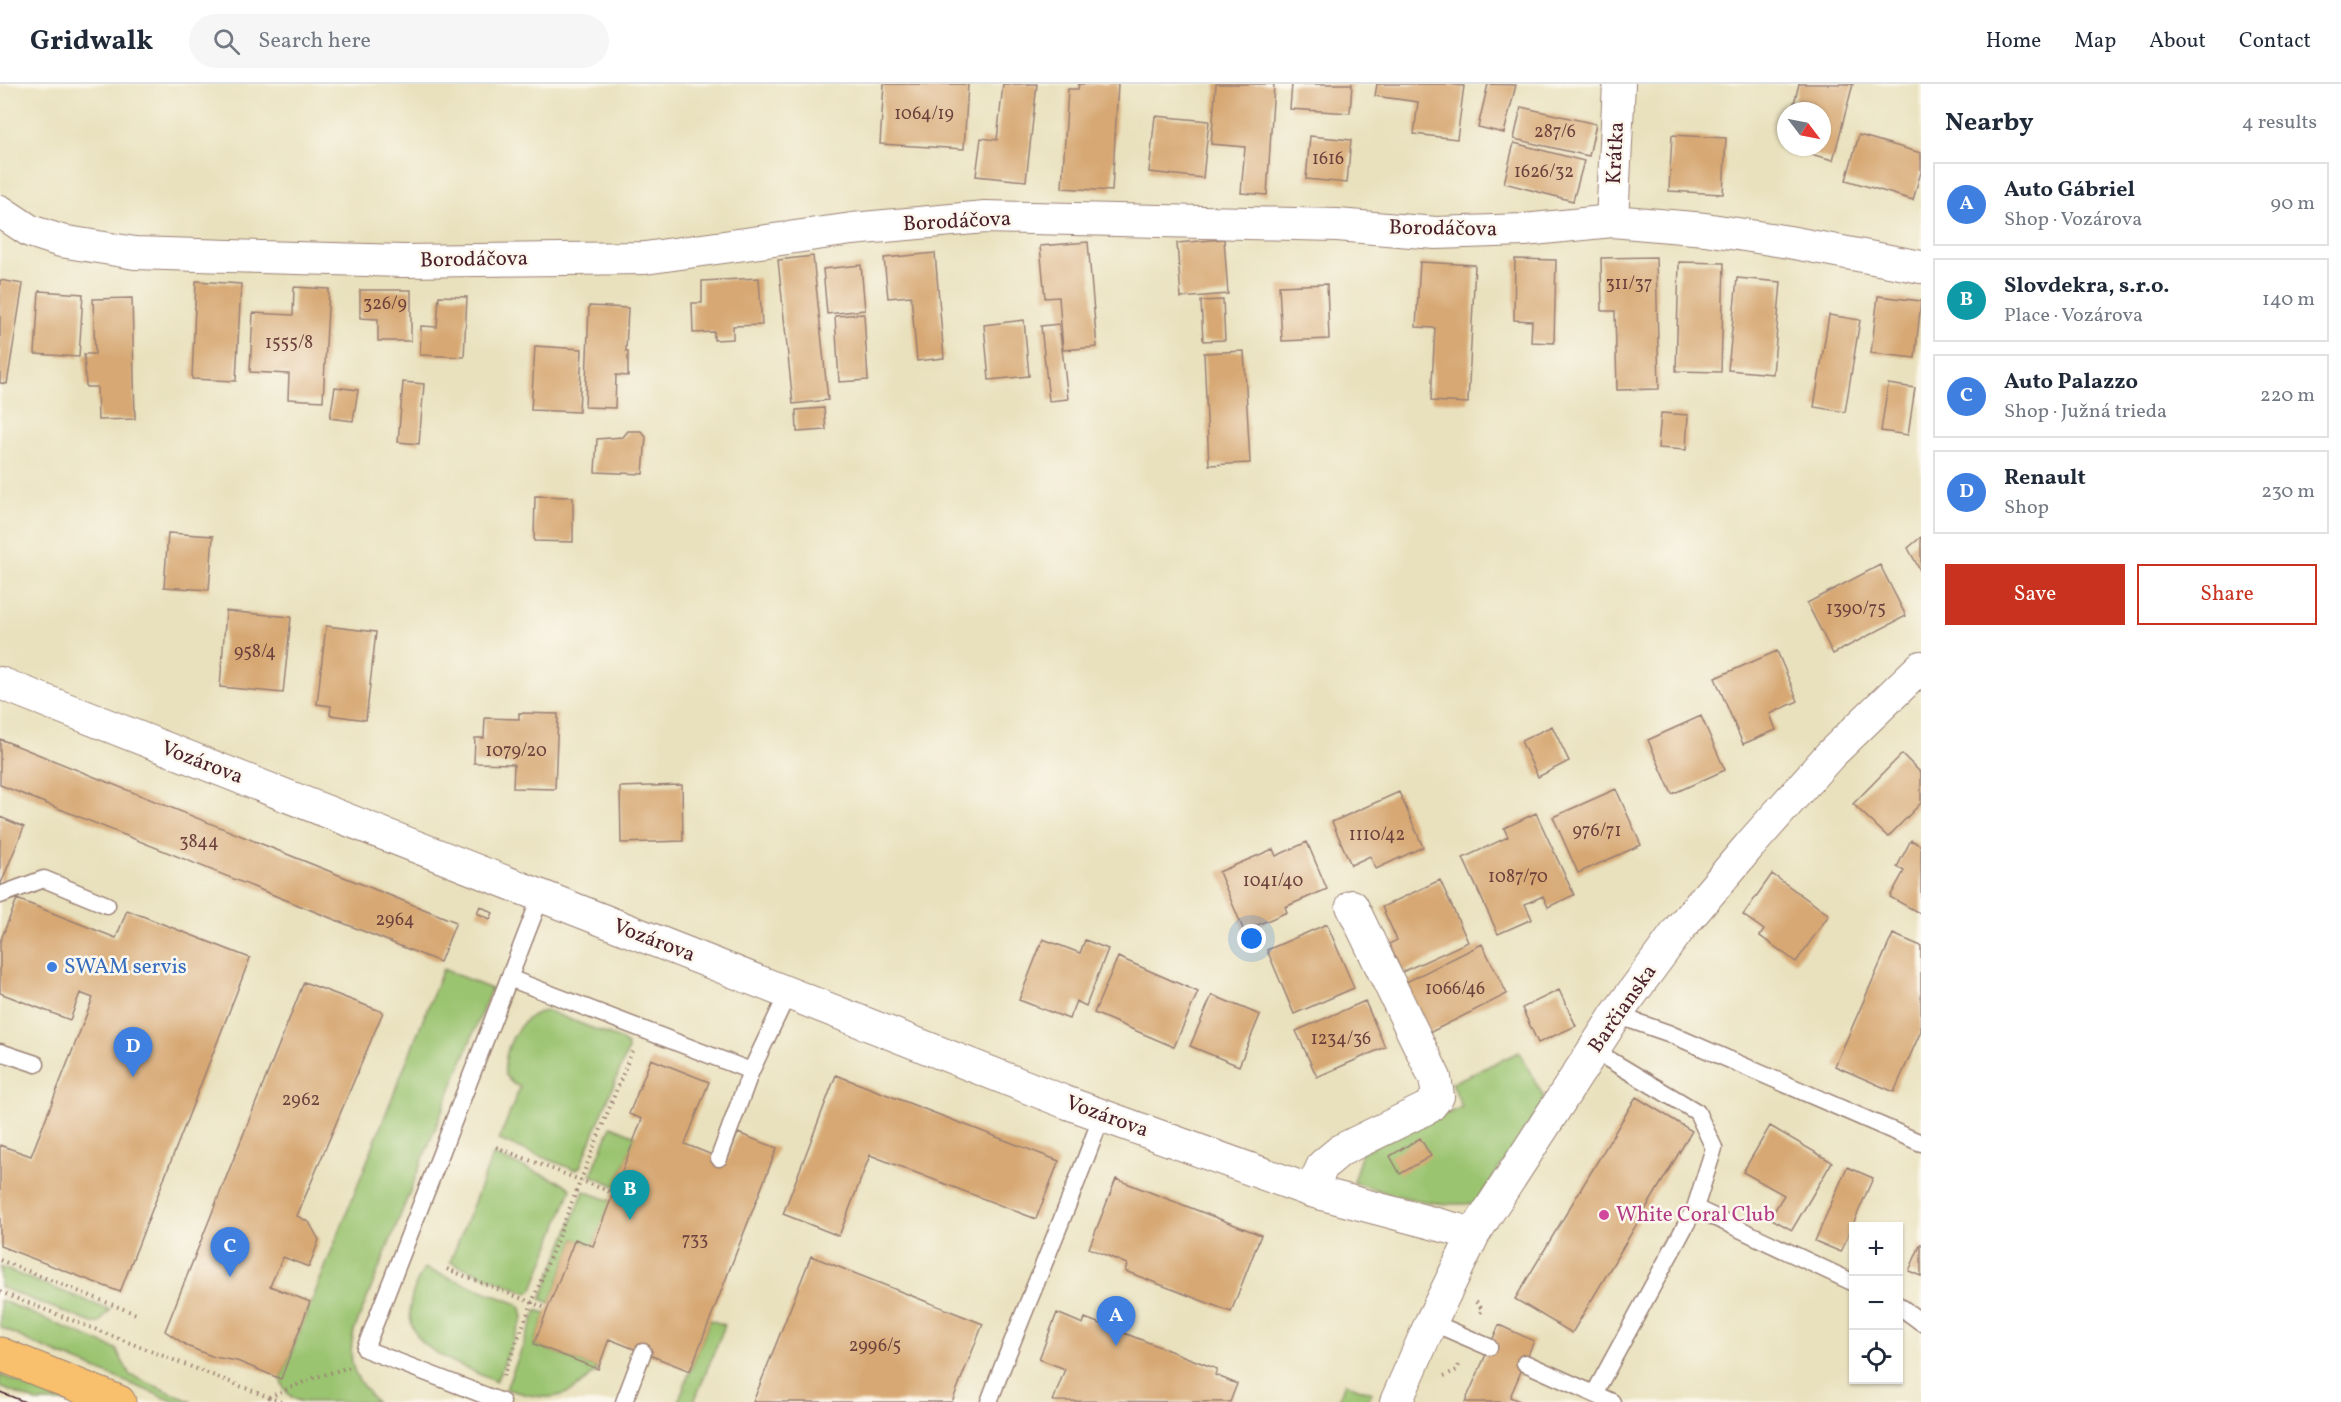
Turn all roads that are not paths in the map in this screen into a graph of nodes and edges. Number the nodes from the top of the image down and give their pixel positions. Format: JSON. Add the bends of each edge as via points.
{"nodes":[{"id":1,"x":1619,"y":84,"type":"edge"},
{"id":2,"x":0,"y":211,"type":"edge"},
{"id":3,"x":1612,"y":222,"type":"junction"},
{"id":4,"x":1921,"y":267,"type":"edge"},
{"id":5,"x":1921,"y":667,"type":"edge"},
{"id":6,"x":0,"y":683,"type":"edge"},
{"id":7,"x":0,"y":895,"type":"edge"},
{"id":8,"x":541,"y":896,"type":"junction"},
{"id":9,"x":107,"y":905,"type":"dead end"},
{"id":10,"x":1352,"y":906,"type":"dead end"},
{"id":11,"x":509,"y":978,"type":"junction"},
{"id":12,"x":788,"y":993,"type":"junction"},
{"id":13,"x":1616,"y":1015,"type":"junction"},
{"id":14,"x":1593,"y":1050,"type":"junction"},
{"id":15,"x":0,"y":1052,"type":"edge"},
{"id":16,"x":36,"y":1064,"type":"dead end"},
{"id":17,"x":751,"y":1071,"type":"junction"},
{"id":18,"x":1102,"y":1115,"type":"junction"},
{"id":19,"x":1921,"y":1143,"type":"edge"},
{"id":20,"x":718,"y":1158,"type":"dead end"},
{"id":21,"x":1311,"y":1191,"type":"junction"},
{"id":22,"x":1695,"y":1208,"type":"junction"},
{"id":23,"x":1474,"y":1234,"type":"junction"},
{"id":24,"x":1849,"y":1281,"type":"edge"},
{"id":25,"x":1903,"y":1308,"type":"edge"},
{"id":26,"x":1431,"y":1322,"type":"junction"},
{"id":27,"x":1921,"y":1322,"type":"edge"},
{"id":28,"x":1490,"y":1347,"type":"dead end"},
{"id":29,"x":643,"y":1352,"type":"dead end"},
{"id":30,"x":0,"y":1354,"type":"edge"},
{"id":31,"x":1525,"y":1363,"type":"dead end"},
{"id":32,"x":1594,"y":1394,"type":"junction"},
{"id":33,"x":498,"y":1401,"type":"edge"},
{"id":34,"x":119,"y":1402,"type":"edge"},
{"id":35,"x":624,"y":1402,"type":"edge"},
{"id":36,"x":989,"y":1402,"type":"edge"},
{"id":37,"x":1396,"y":1402,"type":"edge"},
{"id":38,"x":1612,"y":1402,"type":"edge"}],
"edges":[{"from":1,"to":3,"type":"street","name":"Krátka"},
{"from":2,"to":3,"type":"street","name":"Borodáčova","via":[[30,231],[61,242],[135,253],[403,261],[645,258],[852,229],[985,217],[1337,225],[1436,233]]},
{"from":3,"to":4,"type":"street","name":"Borodáčova","via":[[1705,229]]},
{"from":5,"to":13,"type":"street","name":"Barčianska","via":[[1830,755],[1750,845],[1680,928]]},
{"from":6,"to":8,"type":"street","name":"Vozárova"},
{"from":7,"to":9,"type":"lane","via":[[44,879]]},
{"from":8,"to":11,"type":"lane"},
{"from":8,"to":12,"type":"street","name":"Vozárova"},
{"from":10,"to":21,"type":"street","via":[[1435,1078],[1438,1096],[1429,1107],[1341,1150],[1323,1165]]},
{"from":11,"to":17,"type":"lane"},
{"from":11,"to":33,"type":"lane","via":[[365,1349]]},
{"from":12,"to":17,"type":"lane"},
{"from":12,"to":18,"type":"street","name":"Vozárova"},
{"from":13,"to":14,"type":"street","name":"Barčianska"},
{"from":13,"to":19,"type":"lane","via":[[1668,1033]]},
{"from":14,"to":22,"type":"lane","via":[[1697,1112],[1714,1148]]},
{"from":14,"to":23,"type":"street","name":"Barčianska"},
{"from":15,"to":16,"type":"lane"},
{"from":17,"to":20,"type":"lane"},
{"from":18,"to":21,"type":"street","name":"Vozárova"},
{"from":18,"to":36,"type":"lane"},
{"from":21,"to":23,"type":"street","name":"Vozárova"},
{"from":22,"to":24,"type":"lane"},
{"from":22,"to":32,"type":"lane"},
{"from":23,"to":26,"type":"street","name":"Barčianska"},
{"from":25,"to":27,"type":"lane"},
{"from":26,"to":28,"type":"lane"},
{"from":26,"to":37,"type":"street","name":"Barčianska"},
{"from":29,"to":35,"type":"lane"},
{"from":30,"to":34,"type":"main road"},
{"from":31,"to":32,"type":"lane"},
{"from":32,"to":38,"type":"lane"}]}
